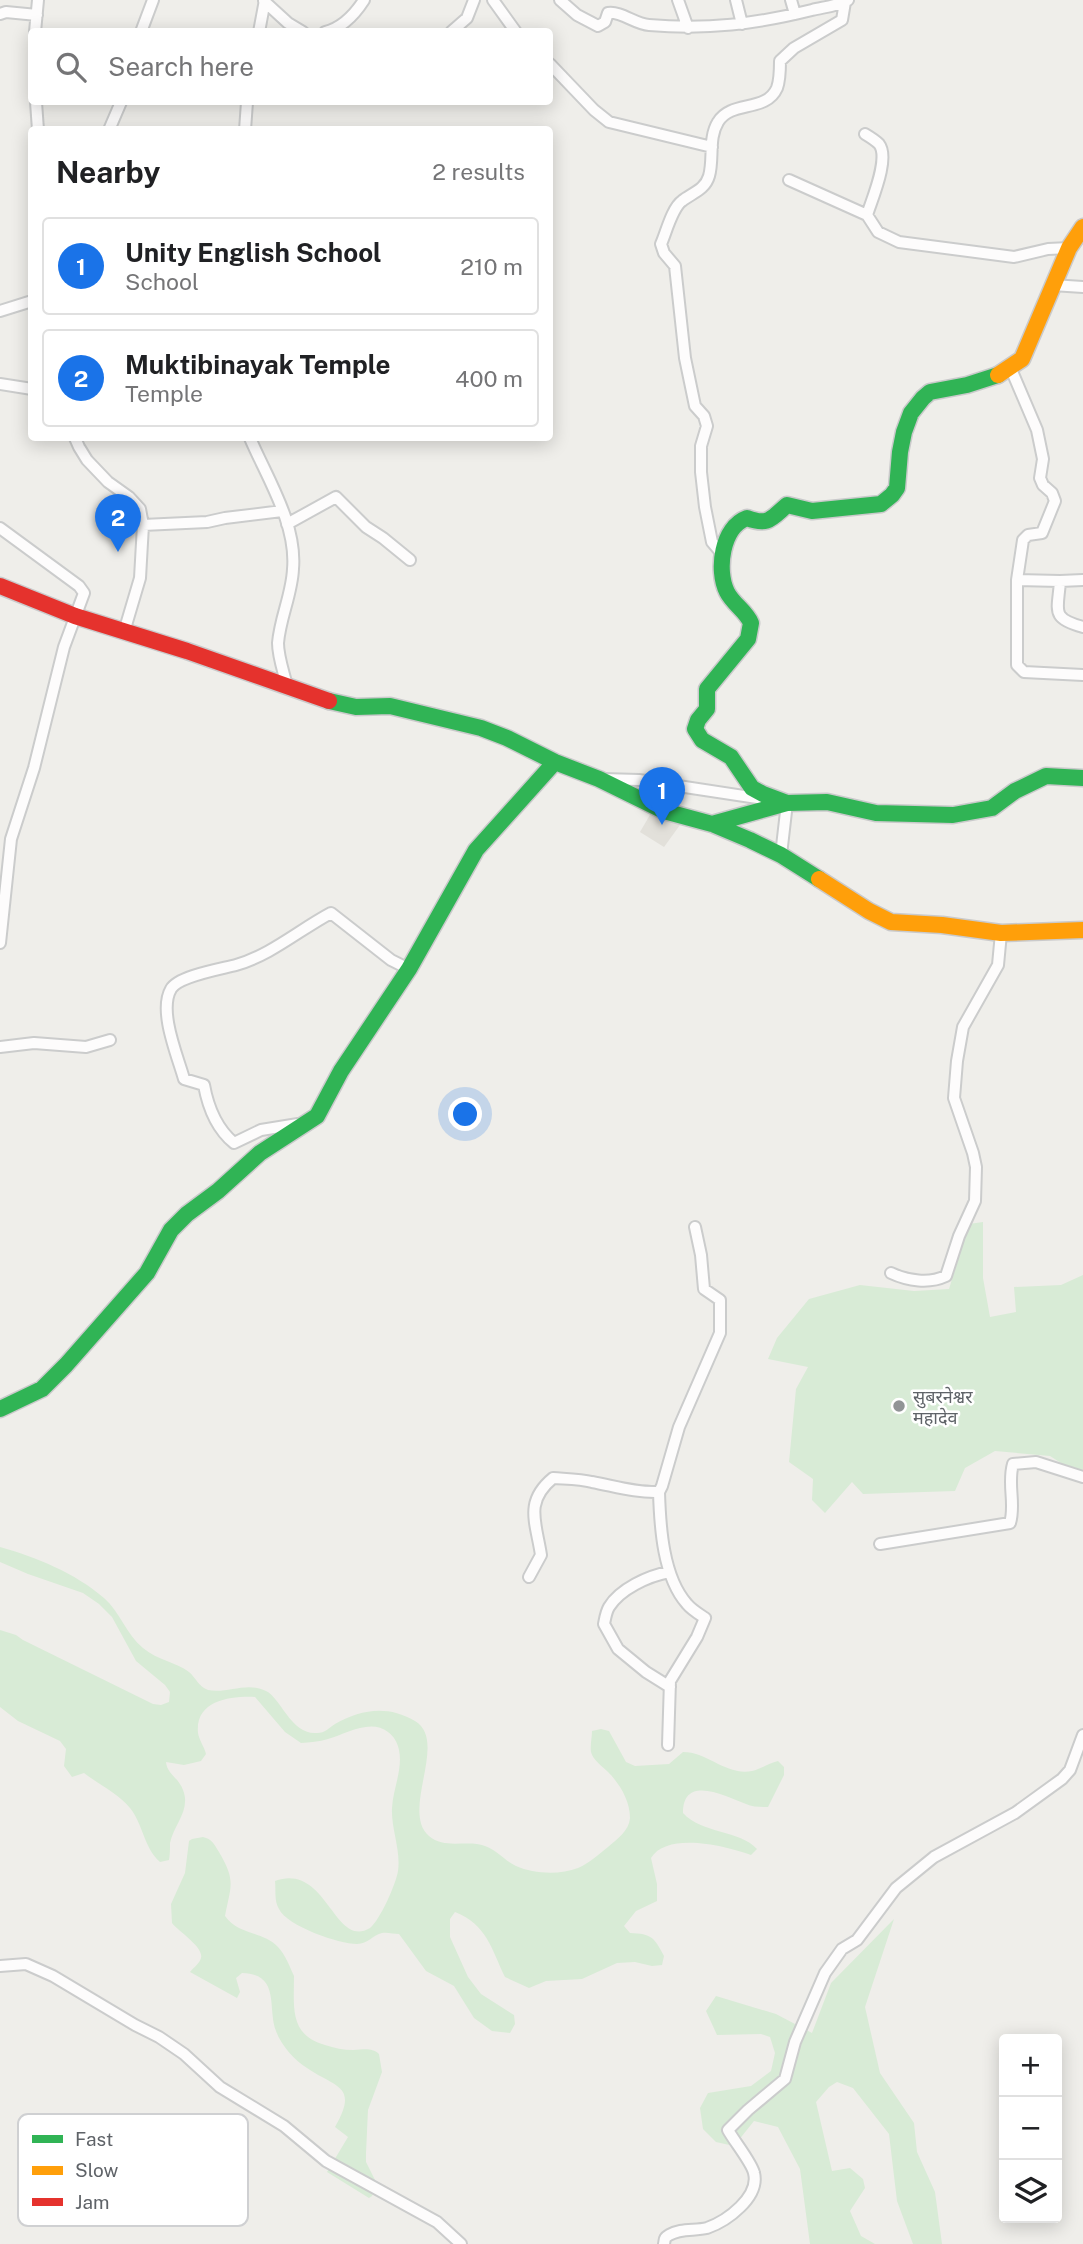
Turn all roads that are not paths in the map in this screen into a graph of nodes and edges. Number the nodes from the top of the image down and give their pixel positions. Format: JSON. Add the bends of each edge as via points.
{"nodes":[{"id":1,"x":38,"y":0,"type":"edge"},
{"id":2,"x":153,"y":0,"type":"edge"},
{"id":3,"x":364,"y":0,"type":"edge"},
{"id":4,"x":474,"y":0,"type":"edge"},
{"id":5,"x":493,"y":0,"type":"edge"},
{"id":6,"x":560,"y":0,"type":"edge"},
{"id":7,"x":678,"y":0,"type":"edge"},
{"id":8,"x":736,"y":0,"type":"edge"},
{"id":9,"x":791,"y":0,"type":"edge"},
{"id":10,"x":265,"y":1,"type":"edge"},
{"id":11,"x":847,"y":1,"type":"edge"},
{"id":12,"x":0,"y":14,"type":"edge"},
{"id":13,"x":794,"y":14,"type":"junction"},
{"id":14,"x":37,"y":15,"type":"junction"},
{"id":15,"x":742,"y":24,"type":"junction"},
{"id":16,"x":35,"y":28,"type":"edge"},
{"id":17,"x":142,"y":28,"type":"edge"},
{"id":18,"x":260,"y":28,"type":"edge"},
{"id":19,"x":296,"y":28,"type":"edge"},
{"id":20,"x":334,"y":28,"type":"edge"},
{"id":21,"x":453,"y":28,"type":"edge"},
{"id":22,"x":513,"y":28,"type":"edge"},
{"id":23,"x":688,"y":28,"type":"junction"},
{"id":24,"x":553,"y":67,"type":"edge"},
{"id":25,"x":36,"y":105,"type":"edge"},
{"id":26,"x":120,"y":105,"type":"edge"},
{"id":27,"x":247,"y":105,"type":"edge"},
{"id":28,"x":38,"y":126,"type":"edge"},
{"id":29,"x":111,"y":126,"type":"edge"},
{"id":30,"x":245,"y":126,"type":"edge"},
{"id":31,"x":865,"y":134,"type":"dead end"},
{"id":32,"x":712,"y":148,"type":"junction"},
{"id":33,"x":789,"y":180,"type":"dead end"},
{"id":34,"x":867,"y":215,"type":"junction"},
{"id":35,"x":1083,"y":227,"type":"edge"},
{"id":36,"x":1069,"y":248,"type":"junction"},
{"id":37,"x":1052,"y":285,"type":"junction"},
{"id":38,"x":1083,"y":287,"type":"edge"},
{"id":39,"x":28,"y":302,"type":"edge"},
{"id":40,"x":0,"y":311,"type":"edge"},
{"id":41,"x":1011,"y":369,"type":"junction"},
{"id":42,"x":0,"y":384,"type":"edge"},
{"id":43,"x":28,"y":388,"type":"edge"},
{"id":44,"x":76,"y":441,"type":"edge"},
{"id":45,"x":251,"y":441,"type":"edge"},
{"id":46,"x":282,"y":510,"type":"junction"},
{"id":47,"x":287,"y":524,"type":"junction"},
{"id":48,"x":143,"y":525,"type":"junction"},
{"id":49,"x":0,"y":528,"type":"edge"},
{"id":50,"x":723,"y":555,"type":"junction"},
{"id":51,"x":410,"y":560,"type":"dead end"},
{"id":52,"x":1017,"y":580,"type":"junction"},
{"id":53,"x":1083,"y":580,"type":"edge"},
{"id":54,"x":1060,"y":581,"type":"junction"},
{"id":55,"x":0,"y":586,"type":"edge"},
{"id":56,"x":75,"y":616,"type":"junction"},
{"id":57,"x":1083,"y":627,"type":"edge"},
{"id":58,"x":124,"y":632,"type":"junction"},
{"id":59,"x":1083,"y":674,"type":"edge"},
{"id":60,"x":287,"y":686,"type":"junction"},
{"id":61,"x":555,"y":762,"type":"junction"},
{"id":62,"x":1083,"y":778,"type":"edge"},
{"id":63,"x":599,"y":779,"type":"junction"},
{"id":64,"x":787,"y":803,"type":"junction"},
{"id":65,"x":712,"y":824,"type":"junction"},
{"id":66,"x":781,"y":855,"type":"junction"},
{"id":67,"x":1083,"y":930,"type":"edge"},
{"id":68,"x":1001,"y":933,"type":"junction"},
{"id":69,"x":0,"y":943,"type":"edge"},
{"id":70,"x":409,"y":968,"type":"junction"},
{"id":71,"x":110,"y":1040,"type":"dead end"},
{"id":72,"x":0,"y":1047,"type":"edge"},
{"id":73,"x":306,"y":1123,"type":"junction"},
{"id":74,"x":695,"y":1227,"type":"dead end"},
{"id":75,"x":891,"y":1273,"type":"dead end"},
{"id":76,"x":0,"y":1409,"type":"edge"},
{"id":77,"x":1083,"y":1477,"type":"edge"},
{"id":78,"x":659,"y":1492,"type":"junction"},
{"id":79,"x":880,"y":1544,"type":"dead end"},
{"id":80,"x":668,"y":1572,"type":"junction"},
{"id":81,"x":529,"y":1577,"type":"dead end"},
{"id":82,"x":670,"y":1687,"type":"junction"},
{"id":83,"x":1083,"y":1735,"type":"edge"},
{"id":84,"x":668,"y":1745,"type":"dead end"},
{"id":85,"x":0,"y":1966,"type":"edge"},
{"id":86,"x":461,"y":2244,"type":"edge"},
{"id":87,"x":664,"y":2244,"type":"edge"}],
"edges":[{"from":1,"to":14,"type":"street"},
{"from":2,"to":17,"type":"street"},
{"from":3,"to":20,"type":"street"},
{"from":4,"to":21,"type":"street","via":[[467,18]]},
{"from":5,"to":22,"type":"street"},
{"from":6,"to":23,"type":"street","via":[[598,26],[608,13],[615,12],[639,24]]},
{"from":7,"to":23,"type":"street"},
{"from":8,"to":15,"type":"street"},
{"from":9,"to":13,"type":"street"},
{"from":10,"to":18,"type":"street"},
{"from":10,"to":19,"type":"street"},
{"from":11,"to":13,"type":"street"},
{"from":11,"to":32,"type":"street","via":[[842,20],[780,61],[774,94],[760,104],[723,116],[714,131]]},
{"from":12,"to":14,"type":"street"},
{"from":13,"to":15,"type":"street"},
{"from":14,"to":16,"type":"street"},
{"from":15,"to":23,"type":"street"},
{"from":24,"to":32,"type":"street","via":[[609,122]]},
{"from":25,"to":28,"type":"street"},
{"from":26,"to":29,"type":"street"},
{"from":27,"to":30,"type":"street"},
{"from":31,"to":34,"type":"street","via":[[883,152]]},
{"from":32,"to":50,"type":"street","via":[[709,178],[699,192],[676,207],[661,244],[675,266],[685,358],[695,407],[707,426],[701,446],[705,507],[712,542]]},
{"from":33,"to":34,"type":"street"},
{"from":34,"to":36,"type":"street","via":[[878,232],[899,242],[1014,257]]},
{"from":35,"to":36,"type":"street"},
{"from":36,"to":37,"type":"street"},
{"from":37,"to":38,"type":"street"},
{"from":37,"to":41,"type":"street","via":[[1022,359]]},
{"from":39,"to":40,"type":"street"},
{"from":41,"to":50,"type":"street","via":[[923,396],[903,436],[897,487],[881,504],[812,511],[787,505],[768,521],[739,521],[732,527]]},
{"from":41,"to":52,"type":"street","via":[[1037,430],[1043,459],[1040,478],[1055,501],[1042,533],[1023,540]]},
{"from":42,"to":43,"type":"street"},
{"from":44,"to":48,"type":"street","via":[[87,460],[139,509]]},
{"from":45,"to":46,"type":"street"},
{"from":46,"to":47,"type":"street"},
{"from":46,"to":48,"type":"street","via":[[206,522]]},
{"from":47,"to":51,"type":"street","via":[[336,497]]},
{"from":47,"to":60,"type":"street","via":[[293,571],[278,646]]},
{"from":48,"to":58,"type":"street","via":[[140,578]]},
{"from":49,"to":56,"type":"street","via":[[83,590]]},
{"from":50,"to":64,"type":"street","via":[[727,592],[749,618],[751,630],[707,690],[707,709],[698,718],[696,734],[730,756],[746,782],[765,796]]},
{"from":52,"to":54,"type":"street"},
{"from":52,"to":59,"type":"street","via":[[1017,665],[1024,671]]},
{"from":53,"to":54,"type":"street"},
{"from":54,"to":57,"type":"street","via":[[1058,614]]},
{"from":55,"to":56,"type":"street"},
{"from":56,"to":58,"type":"street"},
{"from":56,"to":69,"type":"street","via":[[11,839]]},
{"from":58,"to":60,"type":"street"},
{"from":60,"to":61,"type":"street","via":[[356,707],[390,706],[450,718],[507,738]]},
{"from":61,"to":63,"type":"street"},
{"from":61,"to":70,"type":"street","via":[[482,841]]},
{"from":62,"to":64,"type":"street","via":[[1046,776],[992,808],[953,815],[876,813],[827,802]]},
{"from":63,"to":64,"type":"street","via":[[639,780]]},
{"from":63,"to":65,"type":"street","via":[[664,811]]},
{"from":64,"to":65,"type":"street"},
{"from":64,"to":66,"type":"street"},
{"from":65,"to":66,"type":"street"},
{"from":66,"to":68,"type":"street","via":[[891,922]]},
{"from":67,"to":68,"type":"street"},
{"from":68,"to":75,"type":"street","via":[[998,965],[963,1027],[957,1061],[954,1098],[976,1167],[973,1210],[946,1276],[929,1281]]},
{"from":70,"to":73,"type":"street","via":[[317,1116]]},
{"from":70,"to":73,"type":"street","via":[[391,961],[331,913],[275,948],[185,979],[170,990],[170,1029],[184,1079],[204,1085],[226,1137],[234,1143],[261,1130]]},
{"from":71,"to":72,"type":"street","via":[[86,1047],[34,1043]]},
{"from":73,"to":76,"type":"street","via":[[260,1153],[187,1214],[171,1230],[146,1273],[66,1365],[41,1389]]},
{"from":74,"to":78,"type":"street","via":[[704,1289],[720,1300],[720,1332],[678,1427]]},
{"from":77,"to":79,"type":"street","via":[[1036,1462],[1013,1464],[1010,1523]]},
{"from":78,"to":80,"type":"street"},
{"from":78,"to":81,"type":"street","via":[[553,1478],[535,1498],[534,1528],[541,1555]]},
{"from":80,"to":82,"type":"street","via":[[687,1604],[705,1618]]},
{"from":80,"to":82,"type":"street","via":[[631,1587],[609,1608],[604,1624],[618,1649]]},
{"from":82,"to":84,"type":"street"},
{"from":83,"to":87,"type":"street","via":[[1062,1779],[1015,1813],[934,1857],[896,1888],[857,1940],[842,1950],[811,2003],[785,2080],[728,2130],[754,2171],[746,2201],[706,2228],[669,2234]]},
{"from":85,"to":86,"type":"street","via":[[26,1964],[53,1976],[159,2037],[220,2087],[284,2126],[326,2161],[437,2222]]}]}
